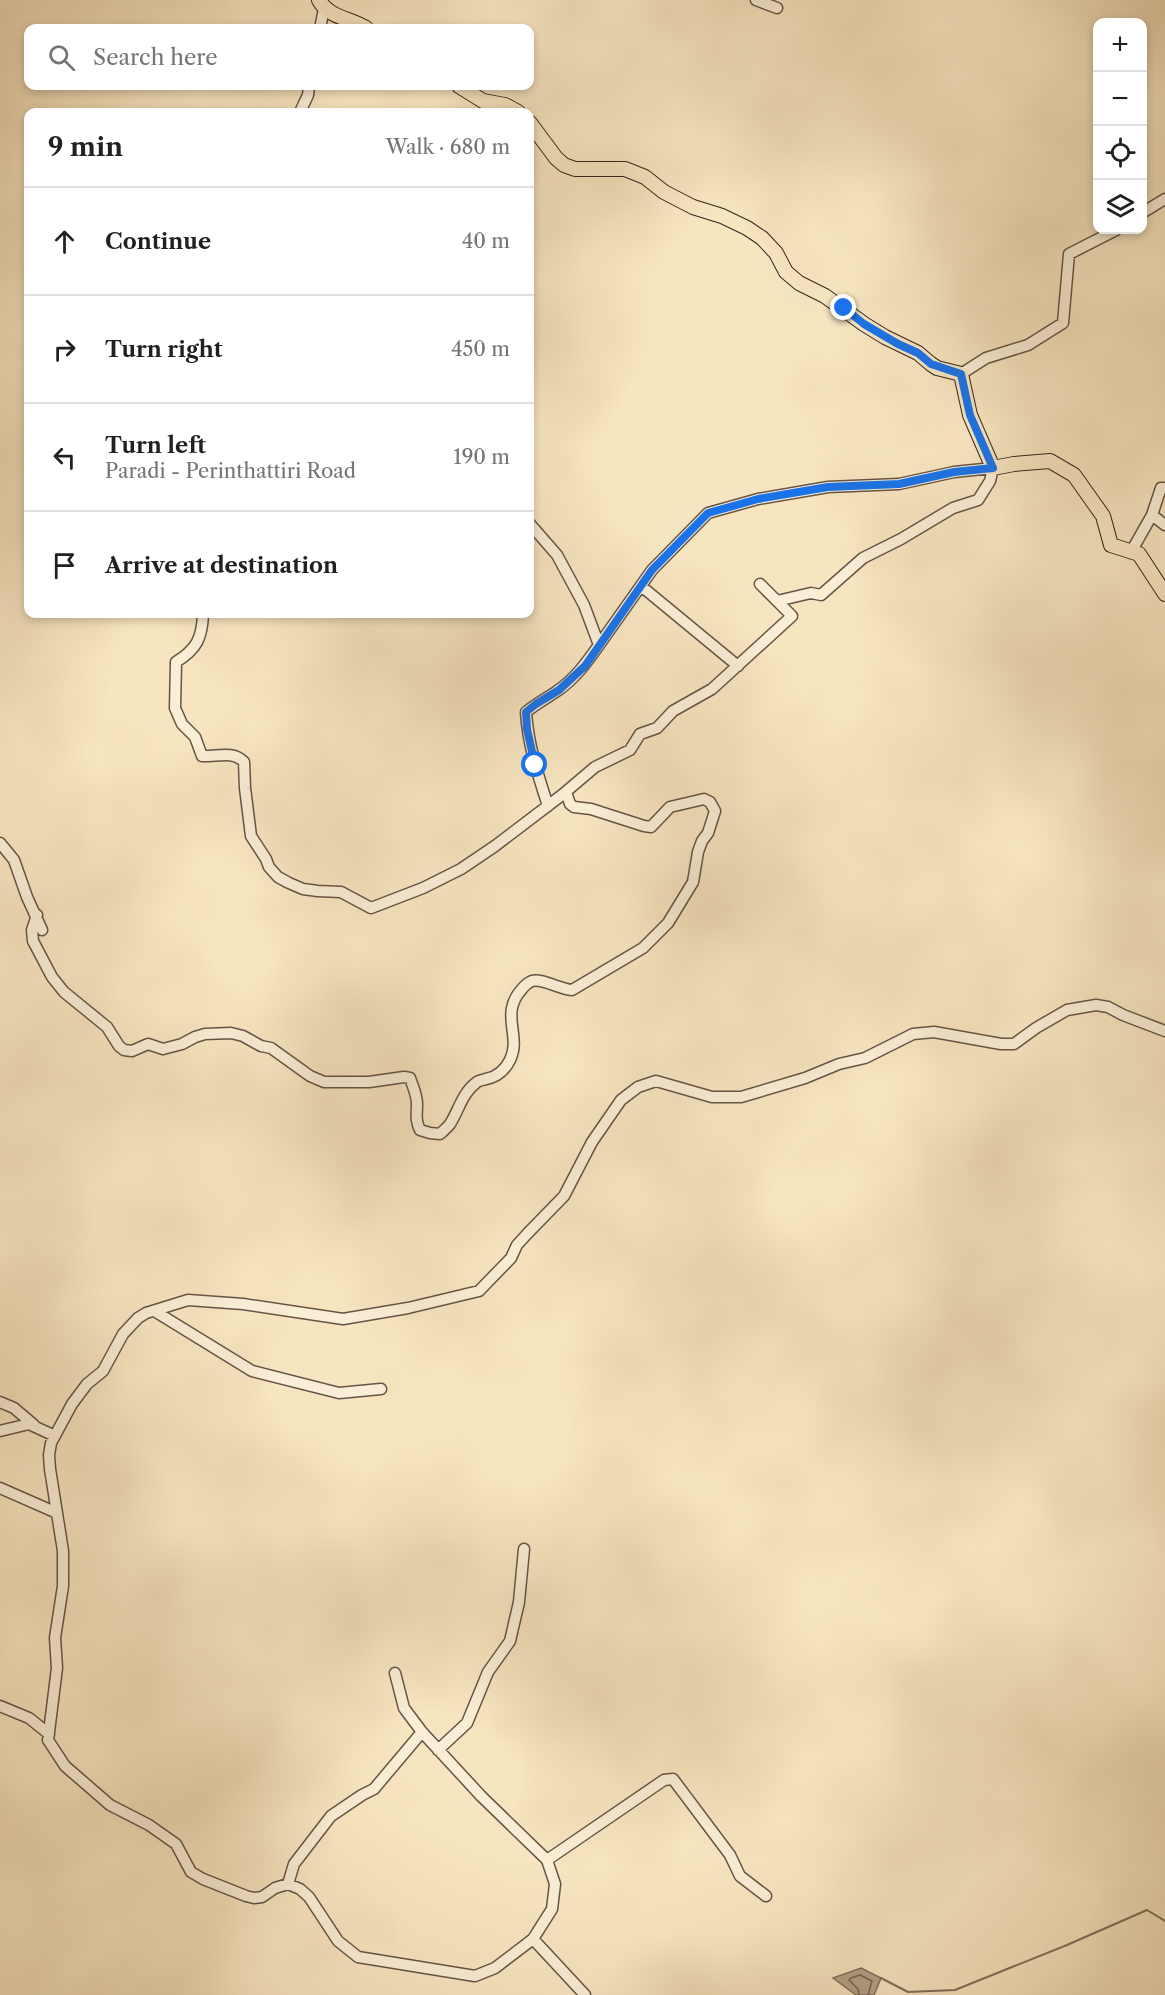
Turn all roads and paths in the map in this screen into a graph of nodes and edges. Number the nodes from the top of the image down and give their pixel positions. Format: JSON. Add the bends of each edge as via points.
{"nodes":[{"id":1,"x":756,"y":0,"type":"edge"},
{"id":2,"x":322,"y":4,"type":"edge"},
{"id":3,"x":777,"y":8,"type":"dead end"},
{"id":4,"x":320,"y":24,"type":"edge"},
{"id":5,"x":360,"y":24,"type":"edge"},
{"id":6,"x":309,"y":90,"type":"edge"},
{"id":7,"x":465,"y":90,"type":"edge"},
{"id":8,"x":302,"y":108,"type":"edge"},
{"id":9,"x":511,"y":108,"type":"edge"},
{"id":10,"x":534,"y":128,"type":"edge"},
{"id":11,"x":1165,"y":199,"type":"edge"},
{"id":12,"x":1147,"y":210,"type":"edge"},
{"id":13,"x":1108,"y":234,"type":"edge"},
{"id":14,"x":961,"y":374,"type":"junction"},
{"id":15,"x":993,"y":468,"type":"junction"},
{"id":16,"x":1165,"y":488,"type":"edge"},
{"id":17,"x":1152,"y":514,"type":"junction"},
{"id":18,"x":1165,"y":525,"type":"edge"},
{"id":19,"x":534,"y":529,"type":"edge"},
{"id":20,"x":1131,"y":552,"type":"junction"},
{"id":21,"x":760,"y":584,"type":"dead end"},
{"id":22,"x":641,"y":586,"type":"junction"},
{"id":23,"x":1165,"y":594,"type":"edge"},
{"id":24,"x":777,"y":601,"type":"junction"},
{"id":25,"x":203,"y":618,"type":"edge"},
{"id":26,"x":599,"y":645,"type":"junction"},
{"id":27,"x":738,"y":666,"type":"junction"},
{"id":28,"x":566,"y":792,"type":"junction"},
{"id":29,"x":548,"y":806,"type":"junction"},
{"id":30,"x":0,"y":843,"type":"edge"},
{"id":31,"x":37,"y":915,"type":"junction"},
{"id":32,"x":42,"y":930,"type":"dead end"},
{"id":33,"x":1165,"y":1031,"type":"edge"},
{"id":34,"x":156,"y":1312,"type":"junction"},
{"id":35,"x":381,"y":1389,"type":"dead end"},
{"id":36,"x":0,"y":1402,"type":"edge"},
{"id":37,"x":35,"y":1426,"type":"junction"},
{"id":38,"x":0,"y":1431,"type":"edge"},
{"id":39,"x":55,"y":1436,"type":"junction"},
{"id":40,"x":0,"y":1488,"type":"edge"},
{"id":41,"x":57,"y":1513,"type":"junction"},
{"id":42,"x":525,"y":1549,"type":"dead end"},
{"id":43,"x":394,"y":1673,"type":"dead end"},
{"id":44,"x":0,"y":1706,"type":"edge"},
{"id":45,"x":422,"y":1732,"type":"junction"},
{"id":46,"x":49,"y":1734,"type":"junction"},
{"id":47,"x":438,"y":1750,"type":"junction"},
{"id":48,"x":547,"y":1860,"type":"junction"},
{"id":49,"x":288,"y":1884,"type":"junction"},
{"id":50,"x":766,"y":1896,"type":"dead end"},
{"id":51,"x":533,"y":1939,"type":"junction"},
{"id":52,"x":585,"y":1995,"type":"edge"}],
"edges":[{"from":1,"to":3,"type":"street"},
{"from":2,"to":4,"type":"street"},
{"from":2,"to":5,"type":"main road","via":[[331,13]]},
{"from":6,"to":8,"type":"street"},
{"from":7,"to":9,"type":"main road","via":[[483,101]]},
{"from":10,"to":14,"type":"main road","via":[[564,165],[575,169],[625,169],[693,207],[747,228],[762,238],[786,272],[799,283],[931,364]]},
{"from":11,"to":12,"type":"street"},
{"from":13,"to":14,"type":"street","via":[[1069,254],[1063,323],[1028,345],[986,358]]},
{"from":14,"to":15,"type":"main road","via":[[970,415]]},
{"from":15,"to":20,"type":"main road","via":[[1050,461],[1074,475],[1103,516],[1111,545]]},
{"from":15,"to":22,"type":"street","via":[[899,484],[828,487],[758,499],[708,513]]},
{"from":15,"to":24,"type":"street","via":[[978,500],[953,508],[863,558],[821,595],[811,593]]},
{"from":16,"to":17,"type":"street","via":[[1161,488]]},
{"from":17,"to":18,"type":"street"},
{"from":17,"to":20,"type":"street"},
{"from":19,"to":26,"type":"street","via":[[557,555],[584,605]]},
{"from":20,"to":23,"type":"main road","via":[[1139,554]]},
{"from":21,"to":24,"type":"street"},
{"from":22,"to":26,"type":"street"},
{"from":22,"to":27,"type":"street"},
{"from":24,"to":27,"type":"street","via":[[792,616]]},
{"from":25,"to":29,"type":"street","via":[[194,650],[176,662],[175,708],[182,724],[195,737],[202,756],[228,755],[244,762],[251,836],[278,878],[303,889],[341,892],[371,908],[461,869]]},
{"from":26,"to":29,"type":"street","via":[[585,666],[559,690],[526,712],[535,765]]},
{"from":27,"to":28,"type":"street","via":[[712,689],[673,711],[657,728],[640,734],[630,750],[595,767]]},
{"from":28,"to":29,"type":"street"},
{"from":28,"to":31,"type":"street","via":[[574,807],[651,827],[670,807],[704,799],[710,802],[715,811],[698,852],[693,882],[668,923],[642,948],[572,990],[543,981],[531,981],[524,987],[511,1009],[513,1047],[508,1062],[497,1075],[478,1081],[459,1102],[449,1125],[440,1134],[420,1130],[410,1078],[324,1082],[271,1048],[231,1033],[205,1034],[163,1049],[148,1044],[124,1050],[107,1027],[64,992],[52,977],[33,941]]},
{"from":30,"to":31,"type":"street","via":[[14,860]]},
{"from":31,"to":32,"type":"street"},
{"from":33,"to":34,"type":"street","via":[[1096,1005],[1067,1010],[1014,1044],[934,1032],[913,1034],[865,1058],[741,1097],[712,1097],[656,1081],[638,1087],[621,1100],[592,1142],[564,1196],[478,1291],[343,1319],[188,1300]]},
{"from":34,"to":35,"type":"street","via":[[252,1371],[339,1393]]},
{"from":34,"to":39,"type":"street","via":[[138,1318],[123,1334],[109,1363],[72,1404]]},
{"from":36,"to":37,"type":"street"},
{"from":37,"to":38,"type":"street"},
{"from":37,"to":39,"type":"street"},
{"from":39,"to":41,"type":"street","via":[[48,1455]]},
{"from":40,"to":41,"type":"street"},
{"from":41,"to":46,"type":"street","via":[[63,1586],[55,1638],[57,1668]]},
{"from":42,"to":47,"type":"street","via":[[510,1641],[488,1672],[466,1723]]},
{"from":43,"to":45,"type":"street","via":[[404,1708]]},
{"from":44,"to":46,"type":"street","via":[[29,1718]]},
{"from":45,"to":47,"type":"street"},
{"from":45,"to":49,"type":"street","via":[[375,1789],[331,1816],[294,1864]]},
{"from":46,"to":49,"type":"street","via":[[48,1740],[65,1766],[110,1805],[149,1824],[176,1844],[191,1872],[254,1898]]},
{"from":47,"to":48,"type":"street"},
{"from":48,"to":50,"type":"street","via":[[663,1780],[673,1779],[730,1855],[741,1876]]},
{"from":48,"to":51,"type":"street","via":[[555,1884],[552,1909]]},
{"from":49,"to":51,"type":"street","via":[[309,1897],[338,1941],[358,1957],[476,1976],[495,1968]]},
{"from":51,"to":52,"type":"street"}]}
